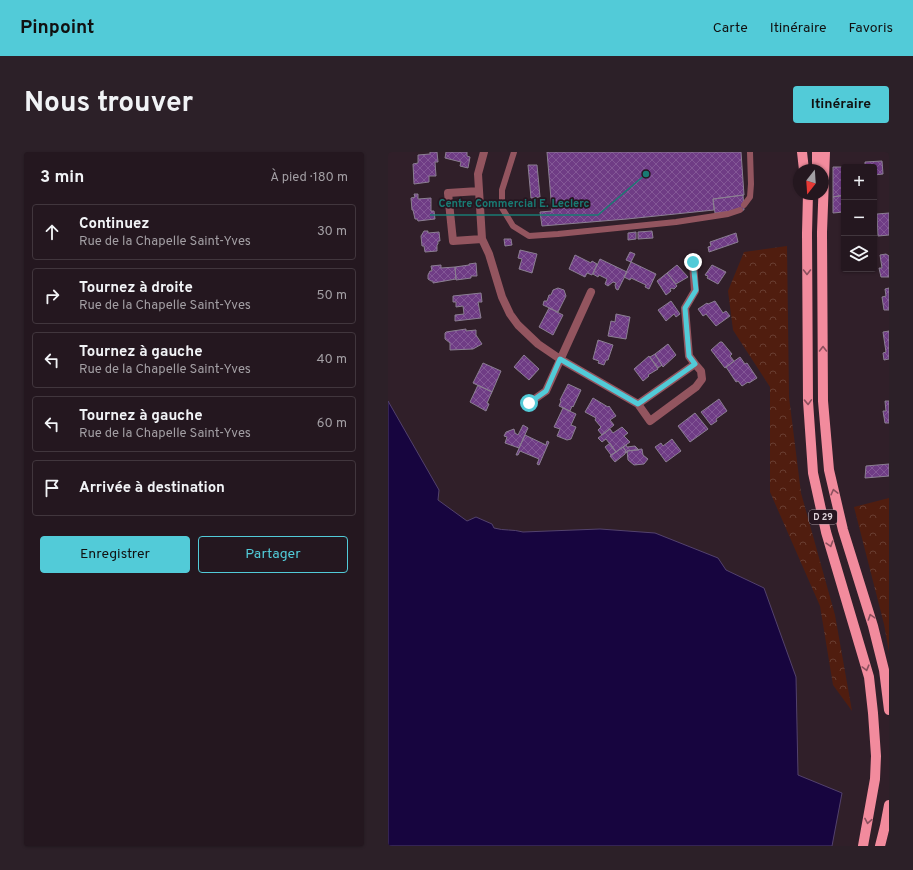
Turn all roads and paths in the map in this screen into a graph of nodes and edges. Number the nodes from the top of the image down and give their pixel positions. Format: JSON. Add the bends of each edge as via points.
{"nodes":[{"id":1,"x":484,"y":152,"type":"edge"},
{"id":2,"x":514,"y":152,"type":"edge"},
{"id":3,"x":750,"y":152,"type":"edge"},
{"id":4,"x":802,"y":152,"type":"edge"},
{"id":5,"x":809,"y":152,"type":"edge"},
{"id":6,"x":817,"y":152,"type":"edge"},
{"id":7,"x":825,"y":152,"type":"edge"},
{"id":8,"x":803,"y":164,"type":"edge"},
{"id":9,"x":809,"y":164,"type":"edge"},
{"id":10,"x":818,"y":164,"type":"edge"},
{"id":11,"x":479,"y":191,"type":"junction"},
{"id":12,"x":805,"y":200,"type":"edge"},
{"id":13,"x":808,"y":200,"type":"edge"},
{"id":14,"x":819,"y":200,"type":"edge"},
{"id":15,"x":822,"y":232,"type":"junction"},
{"id":16,"x":807,"y":233,"type":"junction"},
{"id":17,"x":482,"y":239,"type":"junction"},
{"id":18,"x":693,"y":262,"type":"dead end"},
{"id":19,"x":591,"y":292,"type":"dead end"},
{"id":20,"x":560,"y":359,"type":"junction"},
{"id":21,"x":695,"y":364,"type":"junction"},
{"id":22,"x":529,"y":403,"type":"dead end"},
{"id":23,"x":638,"y":404,"type":"junction"},
{"id":24,"x":889,"y":710,"type":"edge"},
{"id":25,"x":889,"y":805,"type":"edge"},
{"id":26,"x":863,"y":846,"type":"edge"},
{"id":27,"x":880,"y":846,"type":"edge"}],
"edges":[{"from":1,"to":11,"type":"street","via":[[478,174]]},
{"from":2,"to":3,"type":"lane","via":[[502,190],[502,208],[513,226],[529,236],[676,222],[728,214],[742,208],[750,197]]},
{"from":4,"to":8,"type":"main road"},
{"from":5,"to":9,"type":"main road"},
{"from":6,"to":10,"type":"main road"},
{"from":7,"to":15,"type":"main road"},
{"from":11,"to":17,"type":"street"},
{"from":11,"to":17,"type":"street","via":[[448,193],[454,241]]},
{"from":12,"to":16,"type":"main road"},
{"from":13,"to":16,"type":"main road","number":"D 29"},
{"from":14,"to":15,"type":"main road","number":"D 29"},
{"from":24,"to":15,"type":"main road","number":"D 29","one_way":true,"via":[[884,670],[843,530],[829,470],[823,401]]},
{"from":16,"to":26,"type":"main road","number":"D 29","one_way":true,"via":[[808,401],[813,473],[826,532],[869,677],[876,756]]},
{"from":17,"to":20,"type":"street","via":[[510,314],[538,344]]},
{"from":18,"to":21,"type":"street","via":[[696,290],[685,308],[689,356]]},
{"from":19,"to":20,"type":"street"},
{"from":20,"to":22,"type":"street","via":[[546,391]]},
{"from":20,"to":23,"type":"street"},
{"from":21,"to":23,"type":"street"},
{"from":21,"to":23,"type":"street","via":[[701,371],[702,379],[696,387],[650,421]]},
{"from":25,"to":27,"type":"main road"}]}
